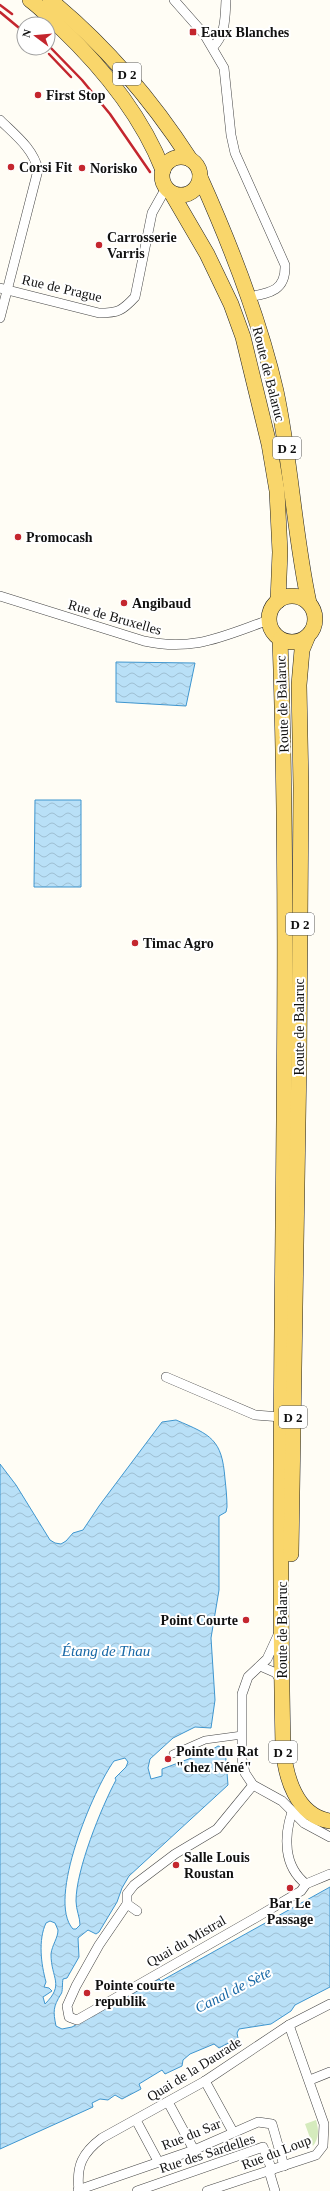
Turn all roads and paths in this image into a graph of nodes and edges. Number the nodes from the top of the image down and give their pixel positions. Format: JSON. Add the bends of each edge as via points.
{"nodes":[{"id":1,"x":30,"y":0,"type":"edge"},
{"id":2,"x":50,"y":0,"type":"edge"},
{"id":3,"x":174,"y":0,"type":"edge"},
{"id":4,"x":226,"y":0,"type":"edge"},
{"id":5,"x":213,"y":47,"type":"junction"},
{"id":6,"x":0,"y":120,"type":"edge"},
{"id":7,"x":190,"y":159,"type":"junction"},
{"id":8,"x":163,"y":170,"type":"junction"},
{"id":9,"x":200,"y":177,"type":"junction"},
{"id":10,"x":169,"y":191,"type":"junction"},
{"id":11,"x":4,"y":289,"type":"edge"},
{"id":12,"x":248,"y":297,"type":"junction"},
{"id":13,"x":0,"y":318,"type":"edge"},
{"id":14,"x":0,"y":596,"type":"edge"},
{"id":15,"x":278,"y":601,"type":"junction"},
{"id":16,"x":309,"y":603,"type":"junction"},
{"id":17,"x":269,"y":620,"type":"junction"},
{"id":18,"x":306,"y":638,"type":"junction"},
{"id":19,"x":280,"y":639,"type":"junction"},
{"id":20,"x":166,"y":1377,"type":"dead end"},
{"id":21,"x":287,"y":1417,"type":"junction"},
{"id":22,"x":282,"y":1627,"type":"junction"},
{"id":23,"x":286,"y":1663,"type":"junction"},
{"id":24,"x":265,"y":1664,"type":"junction"},
{"id":25,"x":282,"y":1682,"type":"junction"},
{"id":26,"x":242,"y":1735,"type":"junction"},
{"id":27,"x":172,"y":1754,"type":"dead end"},
{"id":28,"x":253,"y":1785,"type":"junction"},
{"id":29,"x":292,"y":1812,"type":"junction"},
{"id":30,"x":330,"y":1817,"type":"edge"},
{"id":31,"x":330,"y":1821,"type":"edge"},
{"id":32,"x":330,"y":1837,"type":"edge"},
{"id":33,"x":330,"y":1874,"type":"edge"},
{"id":34,"x":306,"y":1884,"type":"junction"},
{"id":35,"x":127,"y":1904,"type":"junction"},
{"id":36,"x":137,"y":1910,"type":"dead end"},
{"id":37,"x":330,"y":2004,"type":"edge"},
{"id":38,"x":289,"y":2025,"type":"junction"},
{"id":39,"x":330,"y":2072,"type":"edge"},
{"id":40,"x":310,"y":2080,"type":"junction"},
{"id":41,"x":205,"y":2081,"type":"junction"},
{"id":42,"x":168,"y":2102,"type":"junction"},
{"id":43,"x":136,"y":2120,"type":"junction"},
{"id":44,"x":233,"y":2132,"type":"junction"},
{"id":45,"x":328,"y":2136,"type":"edge"},
{"id":46,"x":327,"y":2147,"type":"edge"},
{"id":47,"x":194,"y":2150,"type":"junction"},
{"id":48,"x":158,"y":2163,"type":"junction"},
{"id":49,"x":284,"y":2166,"type":"junction"},
{"id":50,"x":270,"y":2171,"type":"junction"},
{"id":51,"x":78,"y":2190,"type":"edge"},
{"id":52,"x":211,"y":2190,"type":"edge"},
{"id":53,"x":137,"y":2191,"type":"edge"},
{"id":54,"x":275,"y":2191,"type":"edge"}],
"edges":[{"from":1,"to":8,"type":"main road","number":"D 2","via":[[88,54],[115,88],[140,122]]},
{"from":2,"to":7,"type":"main road","number":"D 2","via":[[101,45],[133,81]]},
{"from":3,"to":5,"type":"street"},
{"from":4,"to":5,"type":"street","via":[[224,26],[218,42]]},
{"from":5,"to":12,"type":"street","via":[[224,68],[235,153],[285,265],[286,278],[276,290]]},
{"from":6,"to":11,"type":"street","via":[[28,148],[38,170]]},
{"from":7,"to":8,"type":"main road","via":[[174,158]]},
{"from":7,"to":9,"type":"main road","number":"D 2","via":[[198,166]]},
{"from":8,"to":10,"type":"main road","number":"D 2","via":[[162,181]]},
{"from":9,"to":10,"type":"main road","via":[[193,192],[183,196]]},
{"from":9,"to":12,"type":"main road","name":"Route de Balaruc","number":"D 2"},
{"from":10,"to":11,"type":"street","name":"Rue de Prague","via":[[152,213],[135,297],[115,313],[99,313]]},
{"from":10,"to":15,"type":"main road","name":"Route de Balaruc","number":"D 2","via":[[207,254],[232,304],[243,337],[269,444],[277,491],[280,552]]},
{"from":11,"to":13,"type":"street"},
{"from":12,"to":16,"type":"main road","name":"Route de Balaruc","number":"D 2","via":[[276,392],[289,460]]},
{"from":14,"to":17,"type":"street","name":"Rue de Bruxelles","via":[[164,646],[209,641]]},
{"from":15,"to":16,"type":"main road","via":[[294,596]]},
{"from":15,"to":17,"type":"main road"},
{"from":16,"to":18,"type":"main road","via":[[315,613],[315,624]]},
{"from":17,"to":19,"type":"main road","via":[[272,631]]},
{"from":18,"to":19,"type":"main road","via":[[291,642]]},
{"from":18,"to":21,"type":"main road","name":"Route de Balaruc","number":"D 2","via":[[302,650],[299,685],[299,1060]]},
{"from":19,"to":21,"type":"main road","name":"Route de Balaruc","number":"D 2","via":[[285,912]]},
{"from":20,"to":21,"type":"street","via":[[255,1414]]},
{"from":21,"to":22,"type":"main road","name":"Route de Balaruc","number":"D 2"},
{"from":21,"to":23,"type":"main road","name":"Route de Balaruc","number":"D 2","via":[[291,1479]]},
{"from":22,"to":23,"type":"main road","name":"Route de Balaruc","number":"D 2"},
{"from":22,"to":24,"type":"street"},
{"from":23,"to":24,"type":"street","via":[[278,1667]]},
{"from":23,"to":25,"type":"main road","name":"Route de Balaruc","number":"D 2"},
{"from":23,"to":30,"type":"main road","name":"Route de Balaruc","number":"D 2","via":[[290,1751],[296,1773],[312,1802]]},
{"from":24,"to":25,"type":"street"},
{"from":24,"to":26,"type":"street","via":[[248,1677],[245,1684],[242,1694]]},
{"from":25,"to":31,"type":"main road","name":"Route de Balaruc","number":"D 2","via":[[284,1760],[290,1785],[310,1812],[320,1820]]},
{"from":26,"to":27,"type":"street","via":[[205,1740]]},
{"from":26,"to":28,"type":"street","via":[[245,1773]]},
{"from":28,"to":29,"type":"street","via":[[282,1801]]},
{"from":28,"to":35,"type":"street","via":[[217,1829],[178,1852],[134,1885],[127,1894]]},
{"from":29,"to":32,"type":"street","via":[[304,1823]]},
{"from":29,"to":34,"type":"street","via":[[288,1825],[288,1857],[300,1879]]},
{"from":33,"to":34,"type":"street","name":"Quai du Mistral"},
{"from":34,"to":35,"type":"street","name":"Quai du Mistral","via":[[301,1891],[77,2020],[69,2017],[67,2006],[99,1944]]},
{"from":35,"to":36,"type":"street"},
{"from":37,"to":38,"type":"street","name":"Quai de la Daurade"},
{"from":38,"to":40,"type":"street","name":"Rue du Loup"},
{"from":38,"to":41,"type":"street","name":"Quai de la Daurade"},
{"from":39,"to":40,"type":"street"},
{"from":40,"to":45,"type":"street","name":"Rue du Loup"},
{"from":41,"to":42,"type":"street","name":"Quai de la Daurade"},
{"from":41,"to":44,"type":"street"},
{"from":42,"to":43,"type":"street","name":"Quai de la Daurade"},
{"from":42,"to":47,"type":"street"},
{"from":43,"to":48,"type":"street"},
{"from":43,"to":51,"type":"street","name":"Quai de la Daurade","via":[[90,2147],[80,2165]]},
{"from":44,"to":47,"type":"street","name":"Rue du Sar"},
{"from":44,"to":49,"type":"street","name":"Rue du Sar","via":[[258,2122],[272,2124]]},
{"from":45,"to":46,"type":"street","name":"Rue du Loup"},
{"from":46,"to":49,"type":"street","name":"Rue du Loup","via":[[316,2155]]},
{"from":47,"to":48,"type":"street","name":"Rue du Sar"},
{"from":48,"to":51,"type":"street","name":"Rue du Sar"},
{"from":49,"to":50,"type":"street","name":"Rue du Loup"},
{"from":50,"to":52,"type":"street","name":"Rue du Loup"},
{"from":50,"to":53,"type":"street","name":"Rue des Sardelles","via":[[263,2147]]},
{"from":50,"to":54,"type":"street"}]}
